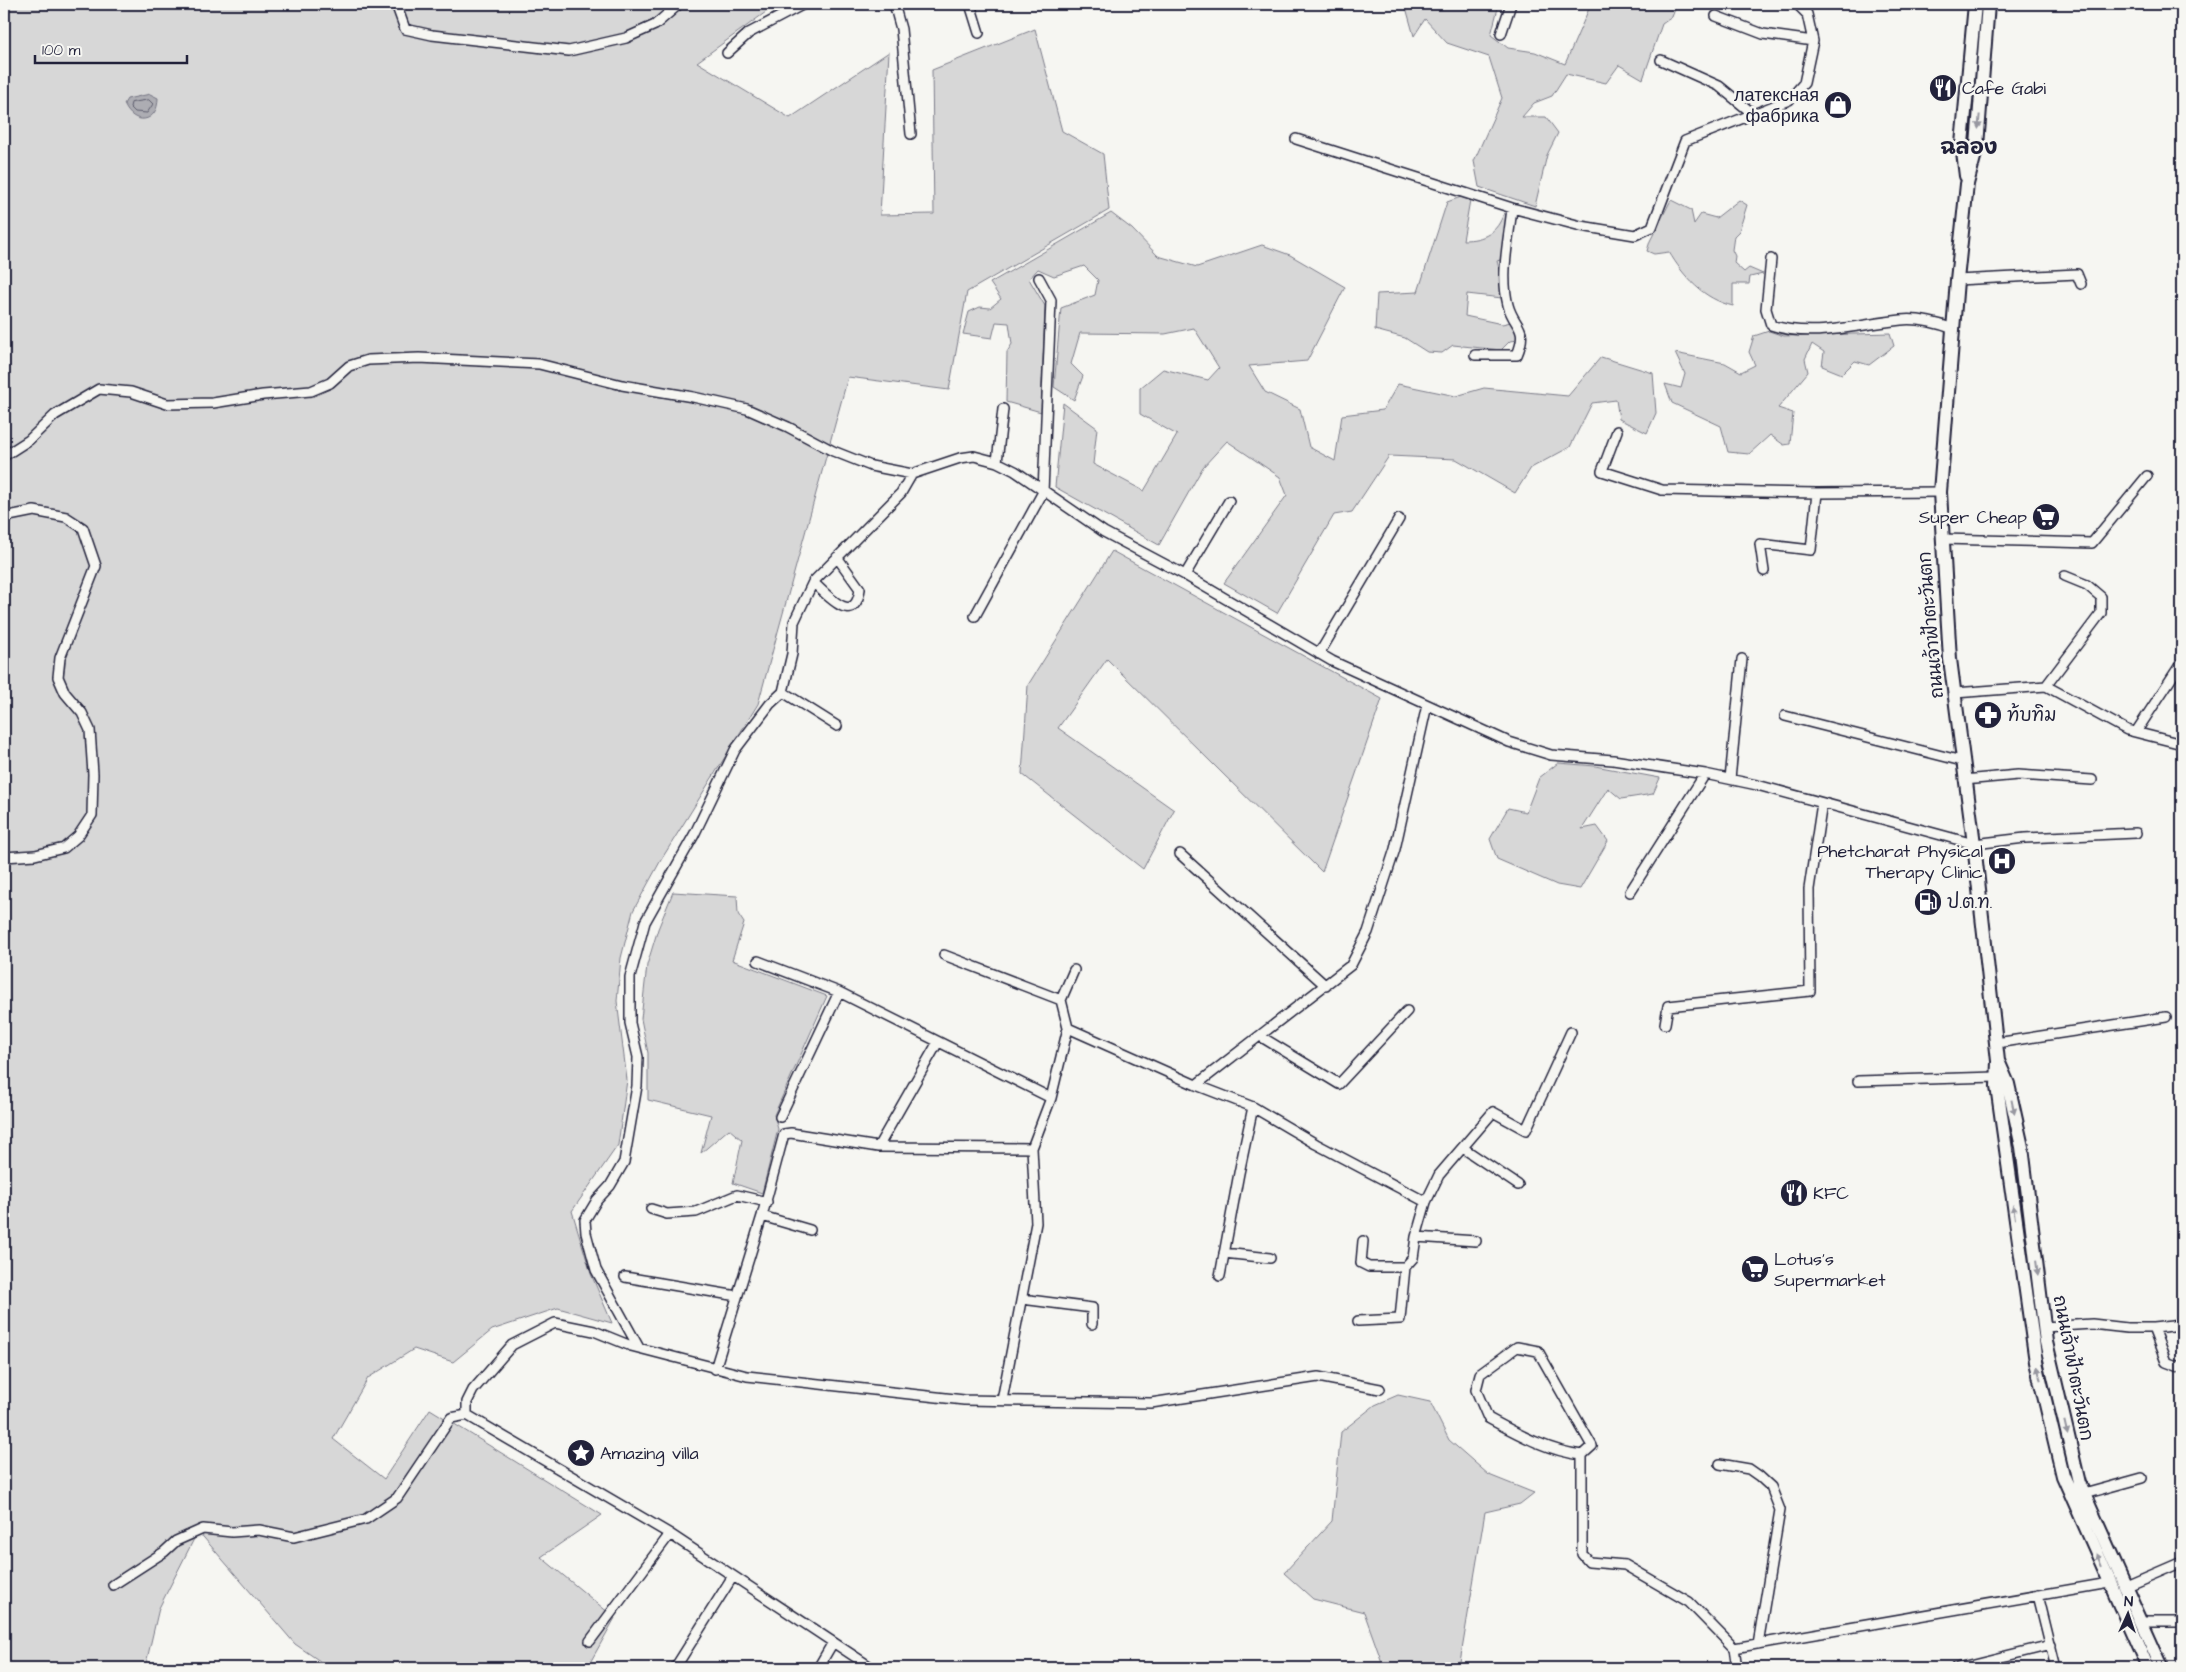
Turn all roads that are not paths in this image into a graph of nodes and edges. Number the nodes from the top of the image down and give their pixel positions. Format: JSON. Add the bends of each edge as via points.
{"nodes":[{"id":1,"x":396,"y":4,"type":"edge"},
{"id":2,"x":679,"y":4,"type":"edge"},
{"id":3,"x":804,"y":4,"type":"edge"},
{"id":4,"x":894,"y":4,"type":"edge"},
{"id":5,"x":970,"y":4,"type":"edge"},
{"id":6,"x":1511,"y":4,"type":"edge"},
{"id":7,"x":1797,"y":4,"type":"edge"},
{"id":8,"x":1975,"y":4,"type":"edge"},
{"id":9,"x":1988,"y":4,"type":"edge"},
{"id":10,"x":1716,"y":16,"type":"dead end"},
{"id":11,"x":979,"y":33,"type":"dead end"},
{"id":12,"x":1501,"y":34,"type":"dead end"},
{"id":13,"x":1813,"y":41,"type":"junction"},
{"id":14,"x":1971,"y":43,"type":"junction"},
{"id":15,"x":1985,"y":46,"type":"junction"},
{"id":16,"x":726,"y":54,"type":"dead end"},
{"id":17,"x":1662,"y":60,"type":"dead end"},
{"id":18,"x":1968,"y":73,"type":"junction"},
{"id":19,"x":1983,"y":77,"type":"junction"},
{"id":20,"x":1752,"y":113,"type":"junction"},
{"id":21,"x":911,"y":134,"type":"dead end"},
{"id":22,"x":1296,"y":139,"type":"dead end"},
{"id":23,"x":1968,"y":184,"type":"junction"},
{"id":24,"x":1512,"y":208,"type":"junction"},
{"id":25,"x":1771,"y":259,"type":"dead end"},
{"id":26,"x":1039,"y":278,"type":"dead end"},
{"id":27,"x":1956,"y":280,"type":"junction"},
{"id":28,"x":2081,"y":284,"type":"dead end"},
{"id":29,"x":1954,"y":329,"type":"junction"},
{"id":30,"x":1475,"y":355,"type":"dead end"},
{"id":31,"x":1003,"y":409,"type":"dead end"},
{"id":32,"x":1617,"y":431,"type":"dead end"},
{"id":33,"x":4,"y":456,"type":"edge"},
{"id":34,"x":997,"y":462,"type":"junction"},
{"id":35,"x":912,"y":474,"type":"junction"},
{"id":36,"x":2147,"y":476,"type":"dead end"},
{"id":37,"x":1043,"y":492,"type":"junction"},
{"id":38,"x":1940,"y":492,"type":"junction"},
{"id":39,"x":1817,"y":493,"type":"junction"},
{"id":40,"x":1228,"y":501,"type":"dead end"},
{"id":41,"x":4,"y":517,"type":"edge"},
{"id":42,"x":1399,"y":519,"type":"dead end"},
{"id":43,"x":1942,"y":539,"type":"junction"},
{"id":44,"x":837,"y":557,"type":"junction"},
{"id":45,"x":1764,"y":571,"type":"dead end"},
{"id":46,"x":1185,"y":575,"type":"junction"},
{"id":47,"x":2065,"y":576,"type":"dead end"},
{"id":48,"x":813,"y":582,"type":"junction"},
{"id":49,"x":975,"y":616,"type":"dead end"},
{"id":50,"x":1319,"y":654,"type":"junction"},
{"id":51,"x":1742,"y":659,"type":"dead end"},
{"id":52,"x":2182,"y":662,"type":"edge"},
{"id":53,"x":2046,"y":686,"type":"junction"},
{"id":54,"x":783,"y":692,"type":"junction"},
{"id":55,"x":1955,"y":693,"type":"junction"},
{"id":56,"x":1427,"y":705,"type":"junction"},
{"id":57,"x":1786,"y":716,"type":"dead end"},
{"id":58,"x":837,"y":726,"type":"dead end"},
{"id":59,"x":2136,"y":732,"type":"junction"},
{"id":60,"x":2182,"y":744,"type":"edge"},
{"id":61,"x":1962,"y":761,"type":"junction"},
{"id":62,"x":1705,"y":774,"type":"junction"},
{"id":63,"x":1730,"y":779,"type":"junction"},
{"id":64,"x":1964,"y":780,"type":"junction"},
{"id":65,"x":2092,"y":780,"type":"dead end"},
{"id":66,"x":1822,"y":803,"type":"junction"},
{"id":67,"x":2136,"y":833,"type":"dead end"},
{"id":68,"x":1974,"y":844,"type":"junction"},
{"id":69,"x":1180,"y":854,"type":"dead end"},
{"id":70,"x":4,"y":857,"type":"edge"},
{"id":71,"x":1630,"y":892,"type":"dead end"},
{"id":72,"x":944,"y":955,"type":"dead end"},
{"id":73,"x":758,"y":961,"type":"dead end"},
{"id":74,"x":1074,"y":970,"type":"dead end"},
{"id":75,"x":1326,"y":986,"type":"junction"},
{"id":76,"x":839,"y":992,"type":"junction"},
{"id":77,"x":1061,"y":1000,"type":"junction"},
{"id":78,"x":1407,"y":1011,"type":"dead end"},
{"id":79,"x":2166,"y":1017,"type":"dead end"},
{"id":80,"x":1665,"y":1024,"type":"dead end"},
{"id":81,"x":1068,"y":1028,"type":"junction"},
{"id":82,"x":1571,"y":1032,"type":"dead end"},
{"id":83,"x":1260,"y":1036,"type":"junction"},
{"id":84,"x":938,"y":1042,"type":"junction"},
{"id":85,"x":1996,"y":1043,"type":"junction"},
{"id":86,"x":1998,"y":1061,"type":"junction"},
{"id":87,"x":1996,"y":1077,"type":"junction"},
{"id":88,"x":1858,"y":1081,"type":"dead end"},
{"id":89,"x":1196,"y":1085,"type":"junction"},
{"id":90,"x":1051,"y":1098,"type":"junction"},
{"id":91,"x":1253,"y":1107,"type":"junction"},
{"id":92,"x":780,"y":1117,"type":"dead end"},
{"id":93,"x":878,"y":1147,"type":"junction"},
{"id":94,"x":1032,"y":1148,"type":"junction"},
{"id":95,"x":1464,"y":1148,"type":"junction"},
{"id":96,"x":1518,"y":1185,"type":"dead end"},
{"id":97,"x":766,"y":1202,"type":"junction"},
{"id":98,"x":1426,"y":1202,"type":"junction"},
{"id":99,"x":651,"y":1209,"type":"dead end"},
{"id":100,"x":762,"y":1216,"type":"junction"},
{"id":101,"x":810,"y":1230,"type":"dead end"},
{"id":102,"x":1416,"y":1237,"type":"junction"},
{"id":103,"x":1363,"y":1241,"type":"dead end"},
{"id":104,"x":1476,"y":1241,"type":"dead end"},
{"id":105,"x":1224,"y":1253,"type":"junction"},
{"id":106,"x":1270,"y":1258,"type":"dead end"},
{"id":107,"x":1405,"y":1267,"type":"junction"},
{"id":108,"x":1220,"y":1276,"type":"dead end"},
{"id":109,"x":625,"y":1277,"type":"dead end"},
{"id":110,"x":737,"y":1296,"type":"junction"},
{"id":111,"x":1022,"y":1299,"type":"junction"},
{"id":112,"x":1358,"y":1321,"type":"dead end"},
{"id":113,"x":1092,"y":1324,"type":"dead end"},
{"id":114,"x":2182,"y":1325,"type":"edge"},
{"id":115,"x":2044,"y":1328,"type":"junction"},
{"id":116,"x":2154,"y":1328,"type":"junction"},
{"id":117,"x":640,"y":1348,"type":"junction"},
{"id":118,"x":2182,"y":1368,"type":"edge"},
{"id":119,"x":715,"y":1369,"type":"junction"},
{"id":120,"x":1380,"y":1389,"type":"dead end"},
{"id":121,"x":1002,"y":1400,"type":"junction"},
{"id":122,"x":467,"y":1415,"type":"junction"},
{"id":123,"x":1582,"y":1455,"type":"junction"},
{"id":124,"x":1720,"y":1464,"type":"dead end"},
{"id":125,"x":2142,"y":1478,"type":"dead end"},
{"id":126,"x":2084,"y":1494,"type":"junction"},
{"id":127,"x":670,"y":1534,"type":"junction"},
{"id":128,"x":2182,"y":1562,"type":"edge"},
{"id":129,"x":733,"y":1576,"type":"junction"},
{"id":130,"x":2109,"y":1583,"type":"junction"},
{"id":131,"x":113,"y":1585,"type":"dead end"},
{"id":132,"x":2124,"y":1587,"type":"junction"},
{"id":133,"x":2038,"y":1595,"type":"junction"},
{"id":134,"x":2140,"y":1622,"type":"junction"},
{"id":135,"x":2182,"y":1622,"type":"edge"},
{"id":136,"x":590,"y":1641,"type":"dead end"},
{"id":137,"x":832,"y":1644,"type":"junction"},
{"id":138,"x":1758,"y":1644,"type":"junction"},
{"id":139,"x":2050,"y":1645,"type":"junction"},
{"id":140,"x":1734,"y":1648,"type":"junction"},
{"id":141,"x":675,"y":1668,"type":"edge"},
{"id":142,"x":818,"y":1668,"type":"edge"},
{"id":143,"x":872,"y":1668,"type":"edge"},
{"id":144,"x":1737,"y":1668,"type":"edge"},
{"id":145,"x":1957,"y":1668,"type":"edge"},
{"id":146,"x":2056,"y":1668,"type":"edge"},
{"id":147,"x":2148,"y":1668,"type":"edge"},
{"id":148,"x":2162,"y":1668,"type":"edge"}],
"edges":[{"from":1,"to":2,"type":"street","via":[[404,29],[432,36],[569,51],[626,38],[655,25]]},
{"from":3,"to":16,"type":"street","via":[[749,33]]},
{"from":4,"to":21,"type":"street","via":[[901,29]]},
{"from":5,"to":11,"type":"street"},
{"from":6,"to":12,"type":"street"},
{"from":7,"to":13,"type":"street","via":[[1807,14]]},
{"from":8,"to":14,"type":"main road","name":"ถนนเจ้าฟ้าตะวันตก"},
{"from":9,"to":15,"type":"main road","name":"ถนนเจ้าฟ้าตะวันตก"},
{"from":10,"to":13,"type":"street","via":[[1763,34]]},
{"from":13,"to":20,"type":"street","via":[[1804,83],[1789,100]]},
{"from":14,"to":15,"type":"main road"},
{"from":14,"to":18,"type":"main road","name":"ถนนเจ้าฟ้าตะวันตก"},
{"from":15,"to":19,"type":"main road","name":"ถนนเจ้าฟ้าตะวันตก"},
{"from":17,"to":20,"type":"street","via":[[1719,86]]},
{"from":18,"to":19,"type":"main road"},
{"from":18,"to":23,"type":"main road","name":"ถนนเจ้าฟ้าตะวันตก","via":[[1962,144]]},
{"from":19,"to":23,"type":"main road","name":"ถนนเจ้าฟ้าตะวันตก","one_way":true,"via":[[1977,146]]},
{"from":20,"to":24,"type":"street","via":[[1685,141],[1652,228],[1635,234],[1580,226]]},
{"from":22,"to":24,"type":"street"},
{"from":23,"to":27,"type":"main road","name":"ถนนเจ้าฟ้าตะวันตก"},
{"from":24,"to":30,"type":"street","via":[[1505,284],[1509,306],[1521,326],[1521,345],[1517,355]]},
{"from":25,"to":29,"type":"street","via":[[1766,309],[1771,325],[1808,330],[1902,320],[1935,322]]},
{"from":26,"to":37,"type":"street","via":[[1051,300]]},
{"from":27,"to":28,"type":"street","via":[[2077,274]]},
{"from":27,"to":29,"type":"main road","name":"ถนนเจ้าฟ้าตะวันตก"},
{"from":29,"to":38,"type":"main road","name":"ถนนเจ้าฟ้าตะวันตก","via":[[1942,439]]},
{"from":31,"to":34,"type":"street"},
{"from":32,"to":39,"type":"street","via":[[1602,471],[1662,490]]},
{"from":33,"to":35,"type":"street","via":[[29,440],[55,415],[99,389],[131,392],[167,404],[214,403],[312,391],[330,382],[348,366],[368,360],[419,358],[539,364],[622,385],[748,409],[833,451],[871,466]]},
{"from":34,"to":35,"type":"street","via":[[974,456]]},
{"from":34,"to":37,"type":"street"},
{"from":35,"to":44,"type":"street","via":[[901,493]]},
{"from":36,"to":43,"type":"street","via":[[2092,543]]},
{"from":37,"to":46,"type":"street","via":[[1104,532]]},
{"from":37,"to":49,"type":"street"},
{"from":38,"to":39,"type":"street"},
{"from":38,"to":43,"type":"main road","name":"ถนนเจ้าฟ้าตะวันตก"},
{"from":39,"to":45,"type":"street","via":[[1811,550],[1760,544]]},
{"from":40,"to":46,"type":"street"},
{"from":41,"to":70,"type":"street","via":[[34,511],[66,517],[84,528],[96,566],[60,658],[58,677],[90,730],[92,815],[78,836],[64,848],[36,855]]},
{"from":42,"to":50,"type":"street"},
{"from":43,"to":55,"type":"main road","name":"ถนนเจ้าฟ้าตะวันตก"},
{"from":44,"to":48,"type":"street"},
{"from":44,"to":48,"type":"street","via":[[860,589],[854,606],[839,606]]},
{"from":46,"to":50,"type":"street"},
{"from":47,"to":53,"type":"street","via":[[2096,590],[2101,597],[2101,613]]},
{"from":48,"to":54,"type":"street","via":[[794,622],[792,654]]},
{"from":50,"to":56,"type":"street"},
{"from":51,"to":63,"type":"street"},
{"from":52,"to":59,"type":"street"},
{"from":53,"to":55,"type":"street"},
{"from":53,"to":59,"type":"street"},
{"from":54,"to":58,"type":"street"},
{"from":54,"to":117,"type":"street","via":[[735,750],[694,835],[645,922],[630,977],[630,1023],[638,1057],[637,1086],[624,1162],[585,1220],[596,1270]]},
{"from":55,"to":61,"type":"main road","name":"ถนนเจ้าฟ้าตะวันตก"},
{"from":56,"to":62,"type":"street","via":[[1550,756],[1613,760]]},
{"from":56,"to":75,"type":"street","via":[[1394,849],[1368,932],[1351,965]]},
{"from":57,"to":61,"type":"street"},
{"from":59,"to":60,"type":"street"},
{"from":61,"to":64,"type":"main road","name":"ถนนเจ้าฟ้าตะวันตก"},
{"from":62,"to":63,"type":"street"},
{"from":62,"to":71,"type":"street"},
{"from":63,"to":66,"type":"street"},
{"from":64,"to":65,"type":"street","via":[[2018,775]]},
{"from":64,"to":68,"type":"main road","name":"ถนนเจ้าฟ้าตะวันตก"},
{"from":66,"to":68,"type":"street"},
{"from":66,"to":80,"type":"street","via":[[1809,889],[1810,991],[1668,1006]]},
{"from":67,"to":68,"type":"street","via":[[2025,838]]},
{"from":68,"to":85,"type":"main road","name":"ถนนเจ้าฟ้าตะวันตก"},
{"from":69,"to":75,"type":"street"},
{"from":72,"to":77,"type":"street"},
{"from":73,"to":76,"type":"street"},
{"from":74,"to":77,"type":"street"},
{"from":75,"to":83,"type":"street"},
{"from":76,"to":84,"type":"street"},
{"from":76,"to":92,"type":"street"},
{"from":77,"to":81,"type":"street"},
{"from":78,"to":83,"type":"street","via":[[1339,1084]]},
{"from":79,"to":85,"type":"street"},
{"from":81,"to":89,"type":"street"},
{"from":81,"to":90,"type":"street"},
{"from":82,"to":95,"type":"street","via":[[1526,1130],[1494,1112]]},
{"from":83,"to":89,"type":"street"},
{"from":84,"to":90,"type":"street"},
{"from":84,"to":93,"type":"street"},
{"from":85,"to":86,"type":"main road","name":"ถนนเจ้าฟ้าตะวันตก"},
{"from":86,"to":87,"type":"main road","name":"ถนนเจ้าฟ้าตะวันตก"},
{"from":86,"to":115,"type":"main road","name":"ถนนเจ้าฟ้าตะวันตก","one_way":true,"via":[[2008,1084],[2022,1147]]},
{"from":87,"to":88,"type":"street"},
{"from":130,"to":87,"type":"main road","name":"ถนนเจ้าฟ้าตะวันตก","one_way":true,"via":[[2063,1476],[2036,1362]]},
{"from":89,"to":91,"type":"street"},
{"from":90,"to":94,"type":"street"},
{"from":91,"to":98,"type":"street"},
{"from":91,"to":105,"type":"street"},
{"from":93,"to":94,"type":"street"},
{"from":93,"to":97,"type":"street","via":[[784,1134]]},
{"from":94,"to":111,"type":"street","via":[[1036,1223]]},
{"from":95,"to":96,"type":"street"},
{"from":95,"to":98,"type":"street","via":[[1439,1175]]},
{"from":97,"to":99,"type":"street","via":[[737,1196],[696,1212],[667,1214]]},
{"from":97,"to":100,"type":"street"},
{"from":98,"to":102,"type":"street"},
{"from":100,"to":101,"type":"street"},
{"from":100,"to":110,"type":"street"},
{"from":102,"to":104,"type":"street"},
{"from":102,"to":107,"type":"street","via":[[1413,1258]]},
{"from":103,"to":107,"type":"street","via":[[1361,1263],[1369,1267]]},
{"from":105,"to":106,"type":"street"},
{"from":105,"to":108,"type":"street"},
{"from":107,"to":112,"type":"street","via":[[1400,1318]]},
{"from":109,"to":110,"type":"street"},
{"from":110,"to":119,"type":"street"},
{"from":111,"to":113,"type":"street","via":[[1092,1308]]},
{"from":111,"to":121,"type":"street"},
{"from":114,"to":116,"type":"street"},
{"from":115,"to":116,"type":"street","via":[[2092,1324]]},
{"from":115,"to":126,"type":"main road","name":"ถนนเจ้าฟ้าตะวันตก","one_way":true},
{"from":116,"to":118,"type":"street","via":[[2166,1362]]},
{"from":117,"to":119,"type":"street"},
{"from":117,"to":122,"type":"street","via":[[594,1331],[555,1323],[512,1345],[472,1390],[467,1402]]},
{"from":119,"to":121,"type":"street","via":[[747,1376],[964,1400]]},
{"from":120,"to":121,"type":"street","via":[[1318,1377],[1151,1403]]},
{"from":122,"to":127,"type":"street"},
{"from":122,"to":131,"type":"street","via":[[451,1418],[397,1498],[366,1519],[294,1537],[258,1530],[203,1529],[176,1541]]},
{"from":123,"to":123,"type":"street","via":[[1592,1446],[1538,1351],[1517,1347],[1480,1374],[1476,1390],[1488,1418],[1563,1453]]},
{"from":123,"to":140,"type":"street","via":[[1584,1559],[1625,1565],[1652,1579],[1689,1602]]},
{"from":124,"to":138,"type":"street","via":[[1749,1469],[1759,1476],[1771,1487],[1780,1510]]},
{"from":125,"to":126,"type":"street"},
{"from":126,"to":132,"type":"main road","name":"ถนนเจ้าฟ้าตะวันตก"},
{"from":127,"to":129,"type":"street"},
{"from":127,"to":136,"type":"street"},
{"from":128,"to":132,"type":"street"},
{"from":129,"to":137,"type":"street"},
{"from":129,"to":141,"type":"street"},
{"from":130,"to":133,"type":"street"},
{"from":130,"to":147,"type":"main road","name":"ถนนเจ้าฟ้าตะวันตก"},
{"from":132,"to":134,"type":"main road","name":"ถนนเจ้าฟ้าตะวันตก"},
{"from":133,"to":138,"type":"street"},
{"from":133,"to":139,"type":"street"},
{"from":134,"to":135,"type":"street"},
{"from":134,"to":148,"type":"main road","name":"ถนนเจ้าฟ้าตะวันตก"},
{"from":137,"to":142,"type":"street"},
{"from":137,"to":143,"type":"street"},
{"from":138,"to":140,"type":"street"},
{"from":139,"to":145,"type":"street"},
{"from":139,"to":146,"type":"street"},
{"from":140,"to":144,"type":"street"}]}
